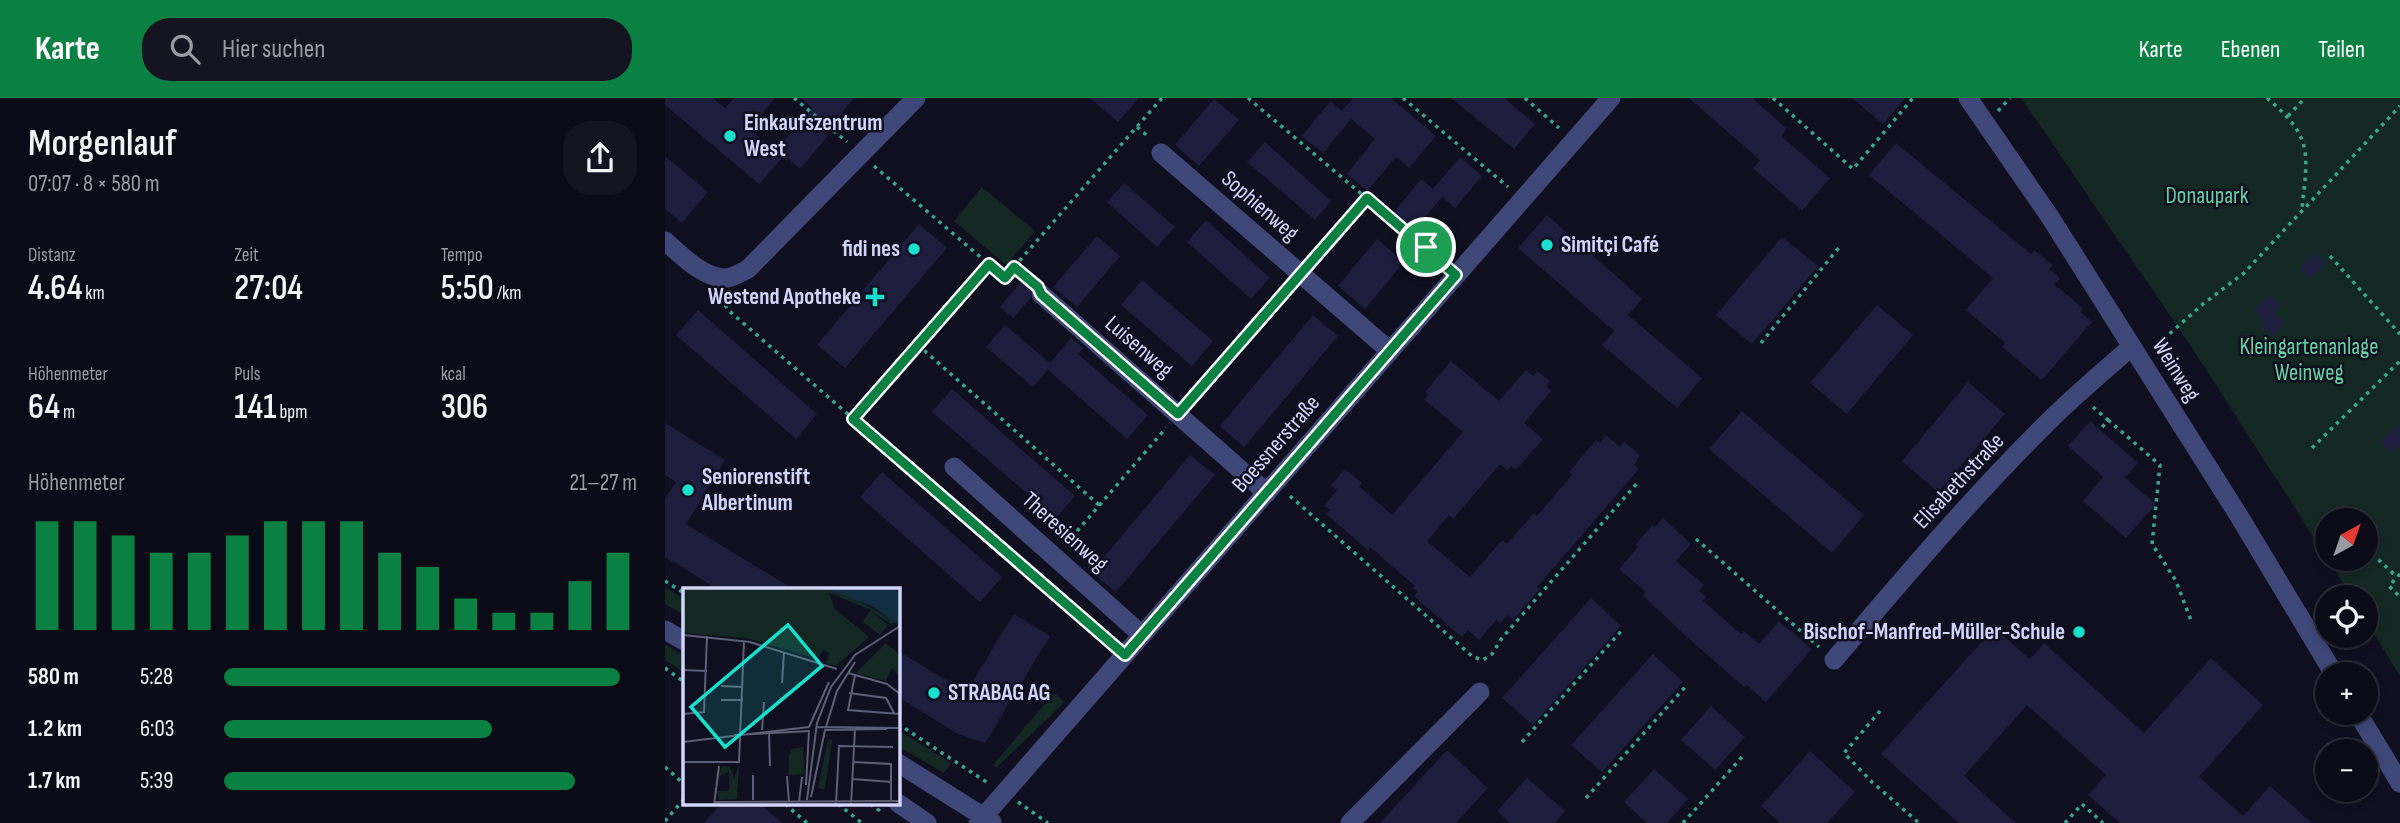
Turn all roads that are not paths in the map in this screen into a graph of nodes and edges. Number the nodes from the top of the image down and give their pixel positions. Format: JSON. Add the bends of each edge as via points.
{"nodes":[{"id":1,"x":916,"y":98,"type":"edge"},
{"id":2,"x":1611,"y":98,"type":"edge"},
{"id":3,"x":1968,"y":98,"type":"edge"},
{"id":4,"x":1161,"y":153,"type":"dead end"},
{"id":5,"x":665,"y":241,"type":"edge"},
{"id":6,"x":1041,"y":294,"type":"road end"},
{"id":7,"x":2131,"y":346,"type":"junction"},
{"id":8,"x":1390,"y":351,"type":"junction"},
{"id":9,"x":954,"y":467,"type":"dead end"},
{"id":10,"x":1271,"y":488,"type":"junction"},
{"id":11,"x":665,"y":630,"type":"edge"},
{"id":12,"x":1142,"y":635,"type":"junction"},
{"id":13,"x":683,"y":641,"type":"edge"},
{"id":14,"x":1834,"y":660,"type":"road end"},
{"id":15,"x":2327,"y":662,"type":"edge"},
{"id":16,"x":1480,"y":692,"type":"dead end"},
{"id":17,"x":2365,"y":725,"type":"edge"},
{"id":18,"x":899,"y":764,"type":"edge"},
{"id":19,"x":2400,"y":783,"type":"edge"},
{"id":20,"x":899,"y":804,"type":"edge"},
{"id":21,"x":985,"y":821,"type":"edge"},
{"id":22,"x":927,"y":823,"type":"edge"},
{"id":23,"x":1350,"y":823,"type":"edge"}],
"edges":[{"from":1,"to":5,"type":"street","via":[[748,269],[730,278],[713,276]]},
{"from":2,"to":8,"type":"street","name":"Boessnerstraße"},
{"from":3,"to":7,"type":"street","name":"Weinweg"},
{"from":4,"to":8,"type":"street","name":"Sophienweg"},
{"from":6,"to":10,"type":"street","name":"Luisenweg"},
{"from":7,"to":14,"type":"street","name":"Elisabethstraße","via":[[2040,430],[1938,538]]},
{"from":7,"to":15,"type":"street","name":"Weinweg"},
{"from":8,"to":10,"type":"street","name":"Boessnerstraße"},
{"from":9,"to":12,"type":"street","name":"Theresienweg"},
{"from":10,"to":12,"type":"street","name":"Boessnerstraße"},
{"from":11,"to":13,"type":"street"},
{"from":12,"to":21,"type":"street","name":"Boessnerstraße","via":[[1004,793]]},
{"from":16,"to":23,"type":"street"},
{"from":17,"to":19,"type":"street"},
{"from":18,"to":21,"type":"street"},
{"from":20,"to":22,"type":"street"}]}
